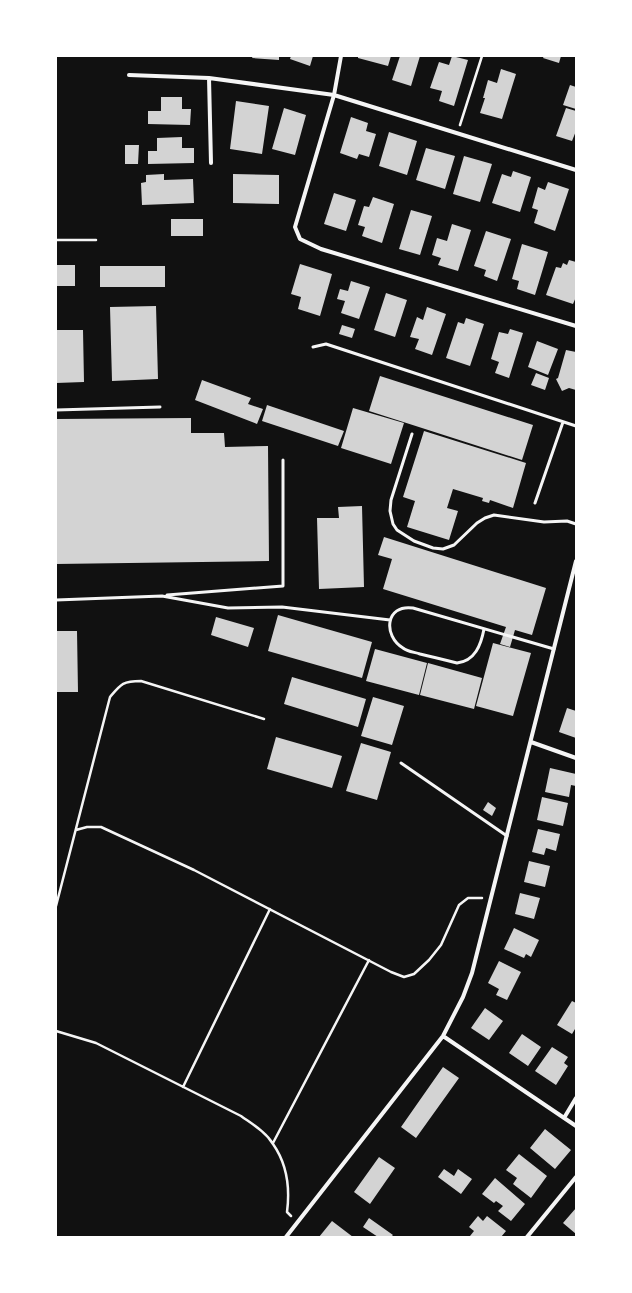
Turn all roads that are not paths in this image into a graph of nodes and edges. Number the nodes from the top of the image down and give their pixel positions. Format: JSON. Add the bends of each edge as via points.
{"nodes":[{"id":1,"x":341,"y":56,"type":"edge"},
{"id":2,"x":129,"y":75,"type":"dead end"},
{"id":3,"x":209,"y":78,"type":"junction"},
{"id":4,"x":334,"y":95,"type":"junction"},
{"id":5,"x":211,"y":162,"type":"dead end"},
{"id":6,"x":576,"y":170,"type":"edge"},
{"id":7,"x":576,"y":326,"type":"edge"},
{"id":8,"x":313,"y":347,"type":"dead end"},
{"id":9,"x":160,"y":406,"type":"dead end"},
{"id":10,"x":56,"y":410,"type":"edge"},
{"id":11,"x":563,"y":422,"type":"junction"},
{"id":12,"x":576,"y":426,"type":"edge"},
{"id":13,"x":412,"y":434,"type":"dead end"},
{"id":14,"x":283,"y":460,"type":"dead end"},
{"id":15,"x":535,"y":503,"type":"dead end"},
{"id":16,"x":576,"y":524,"type":"edge"},
{"id":17,"x":576,"y":561,"type":"edge"},
{"id":18,"x":162,"y":596,"type":"junction"},
{"id":19,"x":56,"y":600,"type":"edge"},
{"id":20,"x":390,"y":620,"type":"junction"},
{"id":21,"x":484,"y":629,"type":"junction"},
{"id":22,"x":554,"y":649,"type":"junction"},
{"id":23,"x":530,"y":742,"type":"junction"},
{"id":24,"x":576,"y":758,"type":"edge"},
{"id":25,"x":401,"y":763,"type":"dead end"},
{"id":26,"x":507,"y":836,"type":"junction"},
{"id":27,"x":443,"y":1036,"type":"junction"},
{"id":28,"x":576,"y":1098,"type":"edge"},
{"id":29,"x":564,"y":1118,"type":"junction"},
{"id":30,"x":576,"y":1126,"type":"edge"},
{"id":31,"x":576,"y":1177,"type":"edge"},
{"id":32,"x":286,"y":1237,"type":"edge"},
{"id":33,"x":527,"y":1237,"type":"edge"}],
"edges":[{"from":1,"to":4,"type":"street"},
{"from":2,"to":3,"type":"street"},
{"from":3,"to":4,"type":"street"},
{"from":3,"to":5,"type":"street"},
{"from":4,"to":6,"type":"street"},
{"from":4,"to":7,"type":"street","via":[[295,227],[300,240],[321,249]]},
{"from":8,"to":11,"type":"lane","via":[[326,344]]},
{"from":9,"to":10,"type":"lane"},
{"from":11,"to":12,"type":"lane"},
{"from":11,"to":15,"type":"lane"},
{"from":13,"to":16,"type":"lane","via":[[391,500],[390,511],[393,524],[405,536],[433,548],[443,549],[454,545],[477,523],[494,515]]},
{"from":14,"to":18,"type":"lane","via":[[283,586]]},
{"from":17,"to":22,"type":"street"},
{"from":18,"to":19,"type":"lane"},
{"from":18,"to":20,"type":"lane","via":[[228,608],[282,608]]},
{"from":20,"to":21,"type":"lane","via":[[396,611],[406,607]]},
{"from":20,"to":21,"type":"lane","via":[[395,642],[405,650],[457,663],[473,655],[480,644]]},
{"from":21,"to":22,"type":"lane"},
{"from":22,"to":23,"type":"street"},
{"from":23,"to":24,"type":"street"},
{"from":23,"to":26,"type":"street"},
{"from":25,"to":26,"type":"lane"},
{"from":26,"to":27,"type":"street","via":[[472,973]]},
{"from":27,"to":29,"type":"street"},
{"from":27,"to":32,"type":"street"},
{"from":28,"to":29,"type":"street"},
{"from":29,"to":30,"type":"street"},
{"from":31,"to":33,"type":"street"}]}
